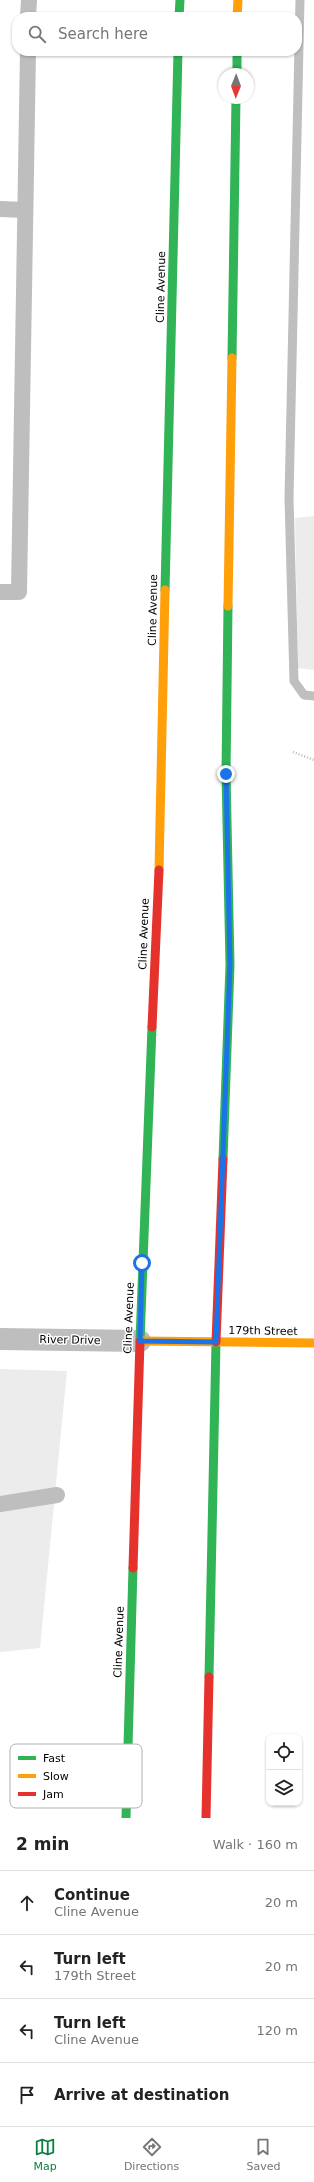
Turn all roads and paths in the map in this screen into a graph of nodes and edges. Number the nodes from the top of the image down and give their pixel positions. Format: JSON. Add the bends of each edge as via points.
{"nodes":[{"id":1,"x":28,"y":0,"type":"edge"},
{"id":2,"x":180,"y":0,"type":"edge"},
{"id":3,"x":238,"y":0,"type":"edge"},
{"id":4,"x":28,"y":12,"type":"edge"},
{"id":5,"x":179,"y":12,"type":"edge"},
{"id":6,"x":237,"y":12,"type":"edge"},
{"id":7,"x":28,"y":56,"type":"edge"},
{"id":8,"x":178,"y":56,"type":"edge"},
{"id":9,"x":237,"y":56,"type":"edge"},
{"id":10,"x":236,"y":68,"type":"edge"},
{"id":11,"x":236,"y":104,"type":"edge"},
{"id":12,"x":0,"y":210,"type":"edge"},
{"id":13,"x":25,"y":210,"type":"junction"},
{"id":14,"x":0,"y":592,"type":"edge"},
{"id":15,"x":293,"y":752,"type":"dead end"},
{"id":16,"x":314,"y":760,"type":"edge"},
{"id":17,"x":0,"y":1339,"type":"edge"},
{"id":18,"x":140,"y":1341,"type":"junction"},
{"id":19,"x":216,"y":1342,"type":"junction"},
{"id":20,"x":314,"y":1344,"type":"edge"},
{"id":21,"x":57,"y":1495,"type":"dead end"},
{"id":22,"x":0,"y":1504,"type":"edge"},
{"id":23,"x":128,"y":1744,"type":"edge"},
{"id":24,"x":126,"y":1808,"type":"edge"},
{"id":25,"x":126,"y":1818,"type":"edge"},
{"id":26,"x":206,"y":1818,"type":"edge"}],
"edges":[{"from":1,"to":4,"type":"lane"},
{"from":2,"to":5,"type":"main road"},
{"from":3,"to":6,"type":"main road"},
{"from":7,"to":13,"type":"lane"},
{"from":8,"to":18,"type":"main road","name":"Cline Avenue","via":[[159,863]]},
{"from":9,"to":10,"type":"main road"},
{"from":11,"to":19,"type":"main road","via":[[226,774],[230,965]]},
{"from":12,"to":13,"type":"lane"},
{"from":13,"to":14,"type":"lane","via":[[19,592]]},
{"from":15,"to":16,"type":"path"},
{"from":17,"to":18,"type":"street","name":"River Drive"},
{"from":18,"to":19,"type":"main road","name":"179th Street"},
{"from":18,"to":23,"type":"main road","name":"Cline Avenue"},
{"from":19,"to":20,"type":"main road","name":"179th Street"},
{"from":19,"to":26,"type":"main road"},
{"from":21,"to":22,"type":"lane"},
{"from":24,"to":25,"type":"main road","name":"Cline Avenue"}]}
